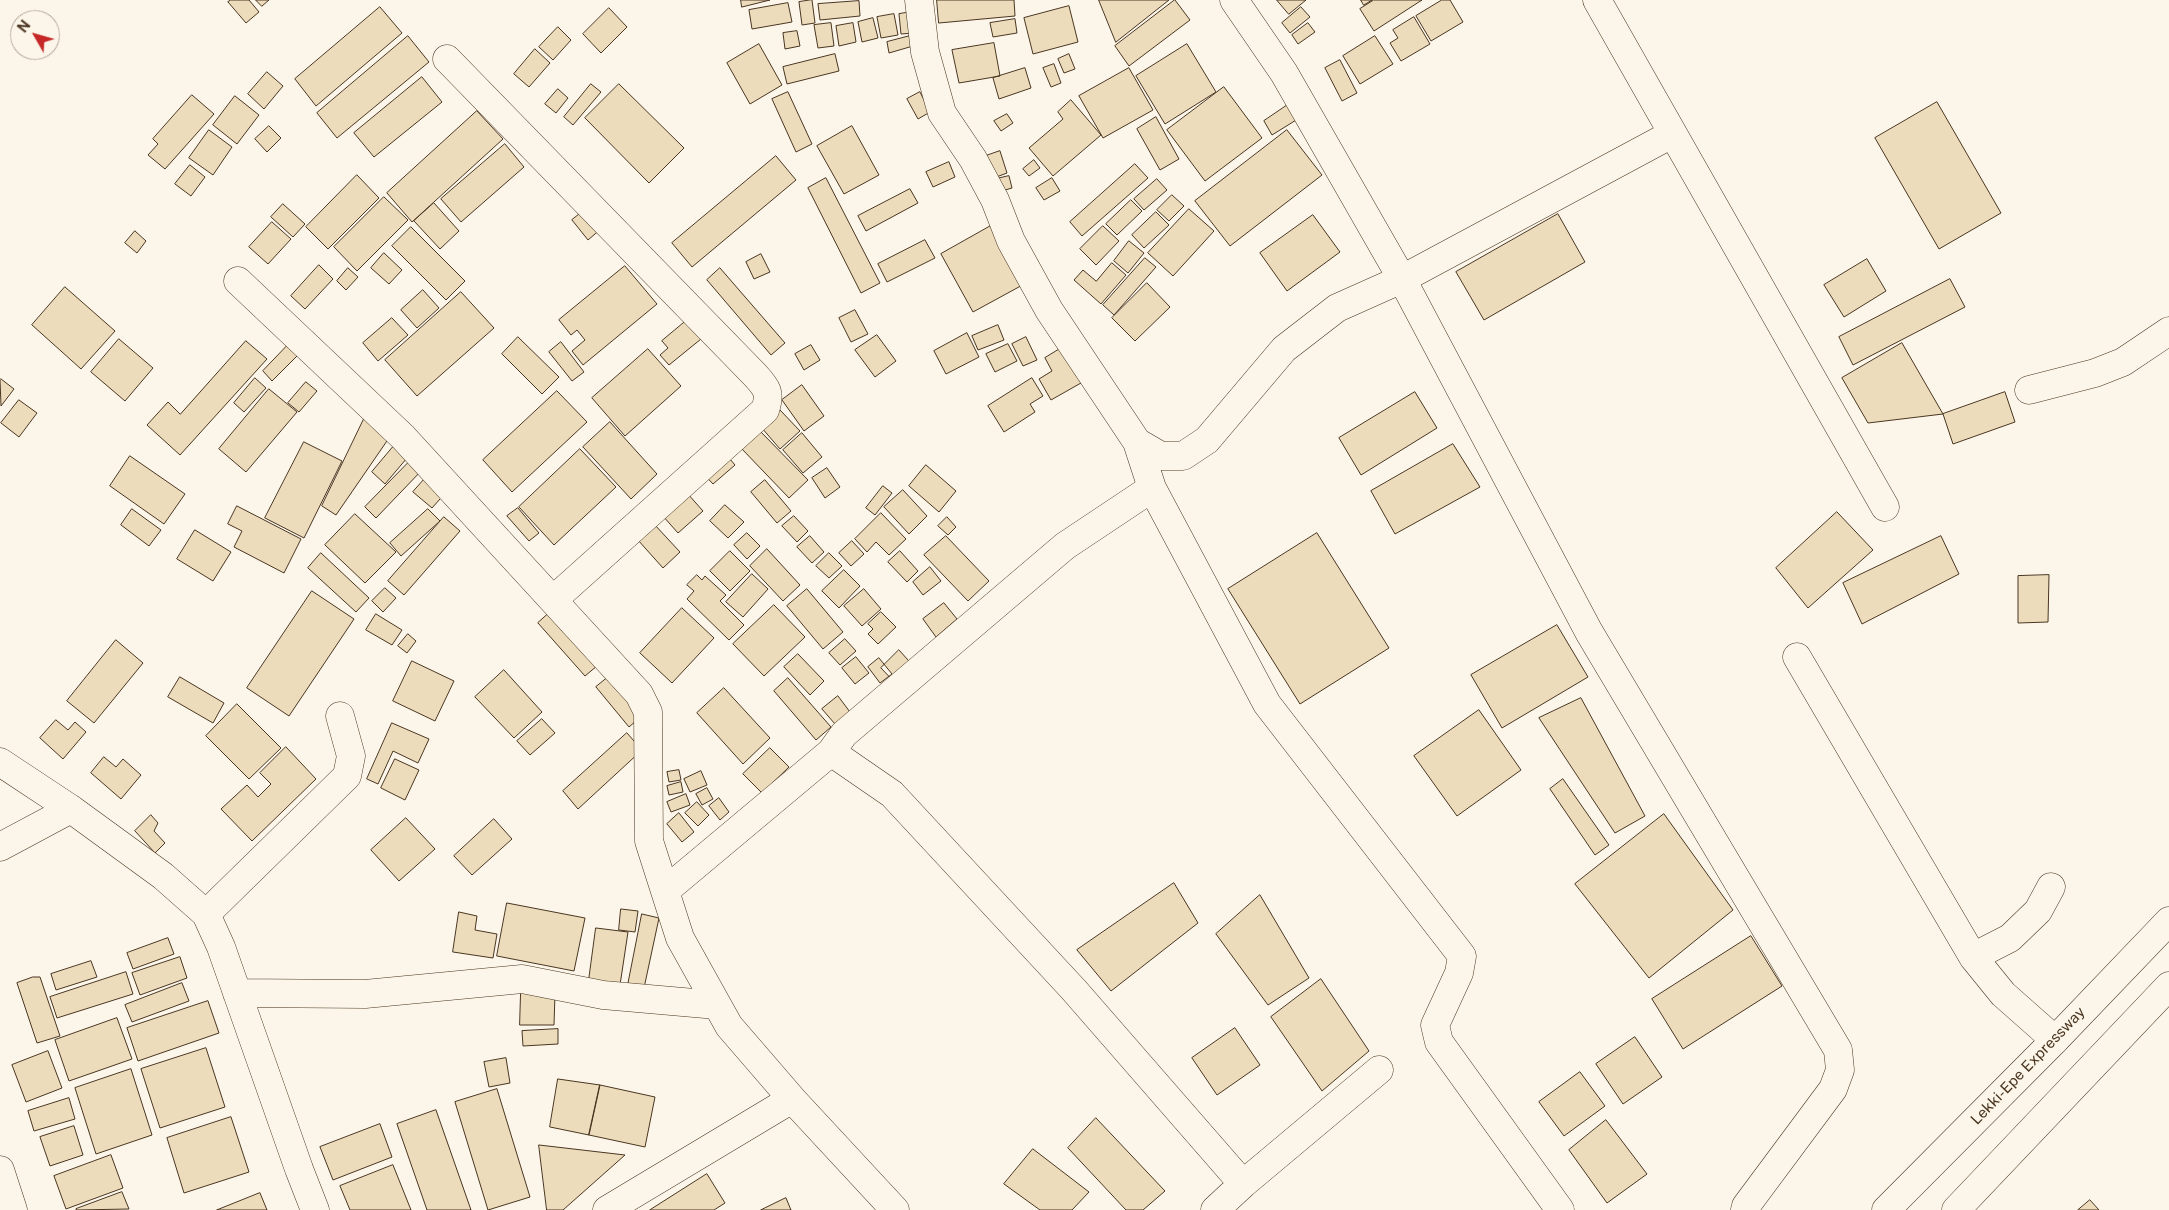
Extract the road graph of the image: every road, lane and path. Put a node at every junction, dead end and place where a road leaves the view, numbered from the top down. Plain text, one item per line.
1 (919, 0) edge
2 (1234, 0) edge
3 (1597, 0) edge
4 (448, 59) dead end
5 (1672, 134) junction
6 (1402, 279) junction
7 (238, 281) dead end
8 (2169, 331) edge
9 (2029, 390) dead end
10 (1137, 442) junction
11 (1152, 488) junction
12 (1885, 507) dead end
13 (553, 600) junction
14 (1797, 657) dead end
15 (340, 716) dead end
16 (831, 752) junction
17 (0, 762) edge
18 (71, 809) junction
19 (0, 847) edge
20 (2051, 887) dead end
21 (665, 891) junction
22 (206, 914) junction
23 (2169, 921) edge
24 (1973, 957) junction
25 (237, 993) junction
26 (2160, 995) edge
27 (717, 1004) junction
28 (2055, 1040) junction
29 (1379, 1070) dead end
30 (792, 1099) junction
31 (0, 1170) edge
32 (1243, 1184) junction
33 (1743, 1209) edge
34 (13, 1210) edge
35 (315, 1210) edge
36 (607, 1210) edge
37 (895, 1210) edge
38 (1214, 1210) edge
39 (1560, 1210) edge
40 (1886, 1210) edge
41 (1956, 1210) edge

1 - 10 main road
2 - 6 main road
3 - 5 main road
4 - 13 main road
5 - 6 main road
5 - 12 main road
6 - 10 main road
6 - 33 main road
7 - 13 main road
8 - 9 main road
10 - 11 main road
11 - 16 main road
11 - 39 main road
13 - 21 main road
14 - 24 main road
15 - 22 main road
16 - 21 main road
16 - 32 main road
17 - 18 main road
18 - 19 main road
18 - 22 main road
20 - 24 main road
21 - 27 main road
22 - 25 main road
23 - 28 main road, Lekki-Epe Expressway
24 - 28 main road
25 - 27 main road
25 - 35 main road
26 - 41 main road
27 - 30 main road
28 - 40 main road, Lekki-Epe Expressway
29 - 32 main road
30 - 36 main road
30 - 37 main road
31 - 34 main road
32 - 38 main road

